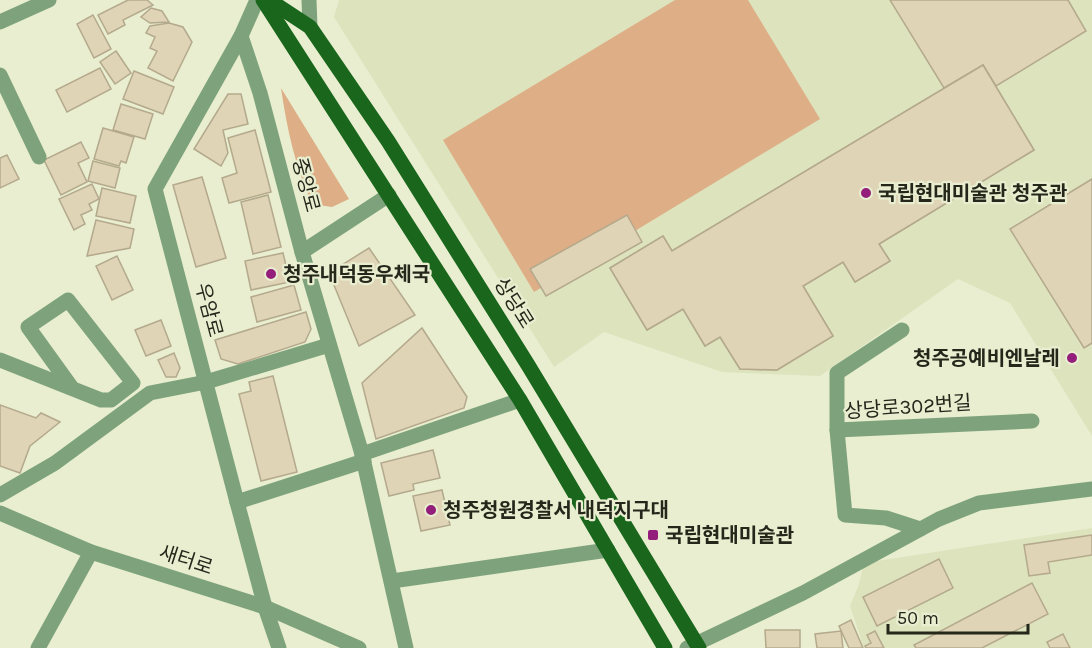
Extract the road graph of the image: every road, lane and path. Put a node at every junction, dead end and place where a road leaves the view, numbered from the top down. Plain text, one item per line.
1 (49, 0) edge
2 (257, 0) edge
3 (263, 0) edge
4 (269, 0) edge
5 (309, 0) edge
6 (0, 22) edge
7 (310, 27) junction
8 (240, 36) junction
9 (0, 75) edge
10 (39, 157) dead end
11 (389, 195) junction
12 (302, 252) junction
13 (902, 330) dead end
14 (329, 345) junction
15 (0, 360) edge
16 (206, 382) junction
17 (72, 388) junction
18 (520, 400) junction
19 (1032, 421) dead end
20 (837, 430) junction
21 (363, 457) junction
22 (1092, 489) edge
23 (0, 495) edge
24 (237, 502) junction
25 (0, 513) edge
26 (920, 529) junction
27 (608, 550) junction
28 (91, 552) junction
29 (392, 581) junction
30 (265, 606) junction
31 (694, 646) edge
32 (38, 648) edge
33 (279, 648) edge
34 (359, 648) edge
35 (406, 648) edge
36 (665, 648) edge

1 - 6 street
2 - 8 street, 우암로
3 - 11 main road
4 - 7 main road, 상당로
5 - 7 street
7 - 31 main road, 상당로
8 - 12 street, 중앙로
8 - 16 street, 우암로
9 - 10 street
11 - 12 street
11 - 18 main road
12 - 14 street, 중앙로
13 - 20 street
14 - 16 street
14 - 21 street, 중앙로
15 - 17 street
16 - 23 street
16 - 24 street, 우암로
17 - 17 street
18 - 21 street
18 - 27 main road
19 - 20 street, 상당로302번길
20 - 26 street, 상당로302번길
21 - 24 street
21 - 29 street, 중앙로
22 - 26 street
24 - 30 street, 우암로
25 - 28 street, 새터로
26 - 31 street
27 - 29 street
27 - 36 main road
28 - 30 street, 새터로
28 - 32 street
29 - 35 street, 중앙로
30 - 33 street, 우암로
30 - 34 street, 새터로

